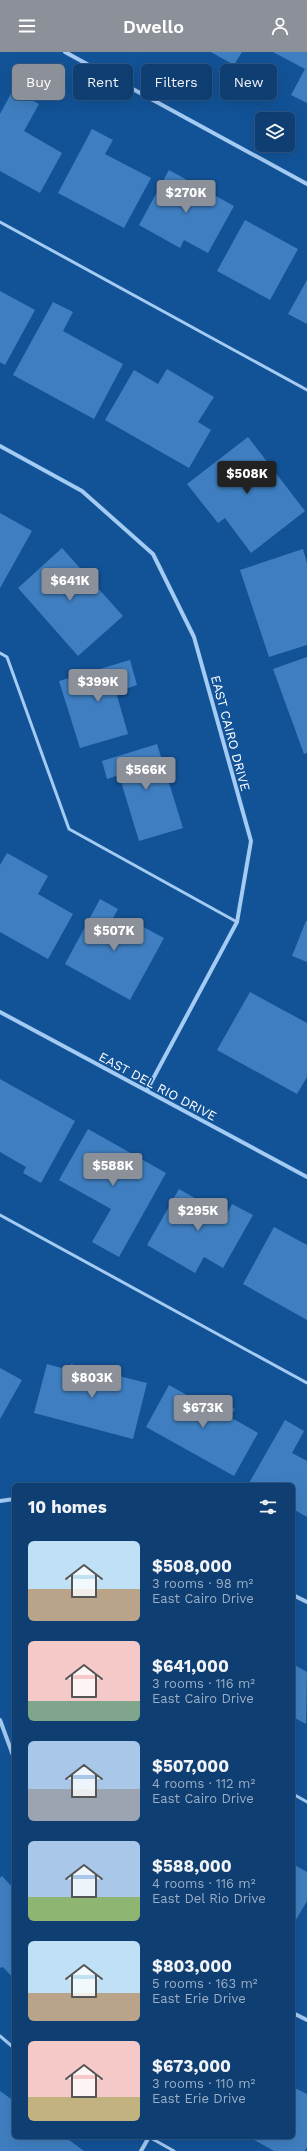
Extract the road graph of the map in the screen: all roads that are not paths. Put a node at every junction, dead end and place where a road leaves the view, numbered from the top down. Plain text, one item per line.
1 (65, 52) edge
2 (307, 184) edge
3 (0, 222) edge
4 (307, 390) edge
5 (0, 446) edge
6 (0, 653) edge
7 (237, 922) junction
8 (0, 1012) edge
9 (147, 1090) junction
10 (307, 1177) edge
11 (0, 1215) edge
12 (307, 1383) edge
13 (12, 1499) edge
14 (0, 1501) edge
15 (295, 1596) edge
16 (307, 1602) edge
17 (0, 1720) edge
18 (12, 1753) edge
19 (295, 1795) edge
20 (307, 1802) edge
21 (295, 2014) edge
22 (307, 2020) edge
23 (0, 2036) edge
24 (12, 2046) edge
25 (148, 2139) edge
26 (153, 2139) edge
27 (142, 2151) edge
28 (174, 2151) edge

1 - 2 street
3 - 4 lane
5 - 7 street, EAST CAIRO DRIVE
6 - 7 lane
7 - 9 street, EAST CAIRO DRIVE
8 - 9 street, EAST DEL RIO DRIVE
9 - 10 street, EAST DEL RIO DRIVE
11 - 12 lane
13 - 14 street
15 - 16 street
17 - 18 street
19 - 20 lane
21 - 22 street
23 - 24 lane
25 - 27 street
26 - 28 lane

